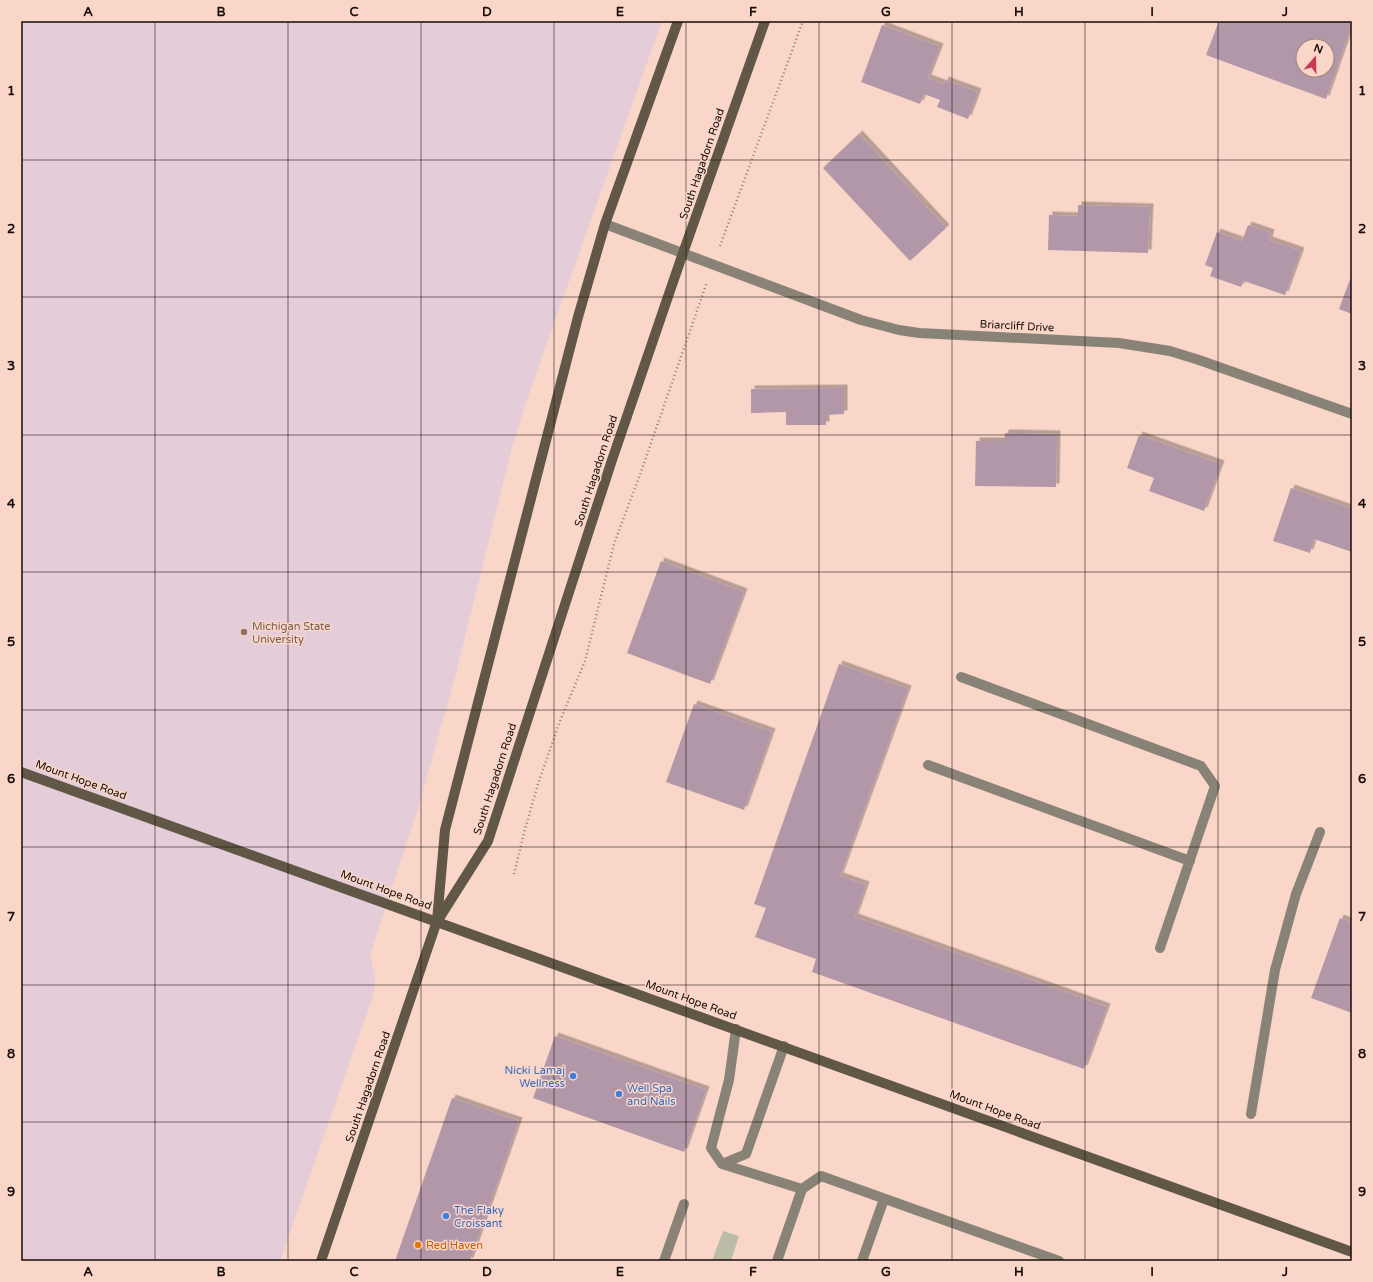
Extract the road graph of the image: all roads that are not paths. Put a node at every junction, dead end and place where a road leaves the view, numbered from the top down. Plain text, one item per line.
1 (678, 21) edge
2 (765, 21) edge
3 (605, 224) junction
4 (683, 253) junction
5 (1352, 414) edge
6 (961, 677) dead end
7 (928, 765) dead end
8 (21, 772) edge
9 (1320, 832) dead end
10 (1190, 861) junction
11 (437, 922) junction
12 (1160, 948) dead end
13 (736, 1029) junction
14 (784, 1046) junction
15 (1251, 1114) dead end
16 (722, 1164) junction
17 (802, 1189) junction
18 (884, 1199) junction
19 (684, 1204) dead end
20 (1352, 1252) edge
21 (321, 1261) edge
22 (664, 1261) edge
23 (777, 1261) edge
24 (862, 1261) edge
25 (1059, 1261) edge

1 - 3 street, South Hagadorn Road
2 - 4 street, South Hagadorn Road
3 - 4 street, Briarcliff Drive
3 - 11 street, South Hagadorn Road
4 - 5 street, Briarcliff Drive
4 - 11 street, South Hagadorn Road
6 - 10 street
7 - 10 street
8 - 11 street, Mount Hope Road
9 - 15 street
10 - 12 street
11 - 13 street, Mount Hope Road
11 - 21 street, South Hagadorn Road
13 - 14 street, Mount Hope Road
13 - 16 street
14 - 16 street
14 - 20 street, Mount Hope Road
16 - 17 street
17 - 18 street
17 - 23 street
18 - 24 street
18 - 25 street
19 - 22 street

